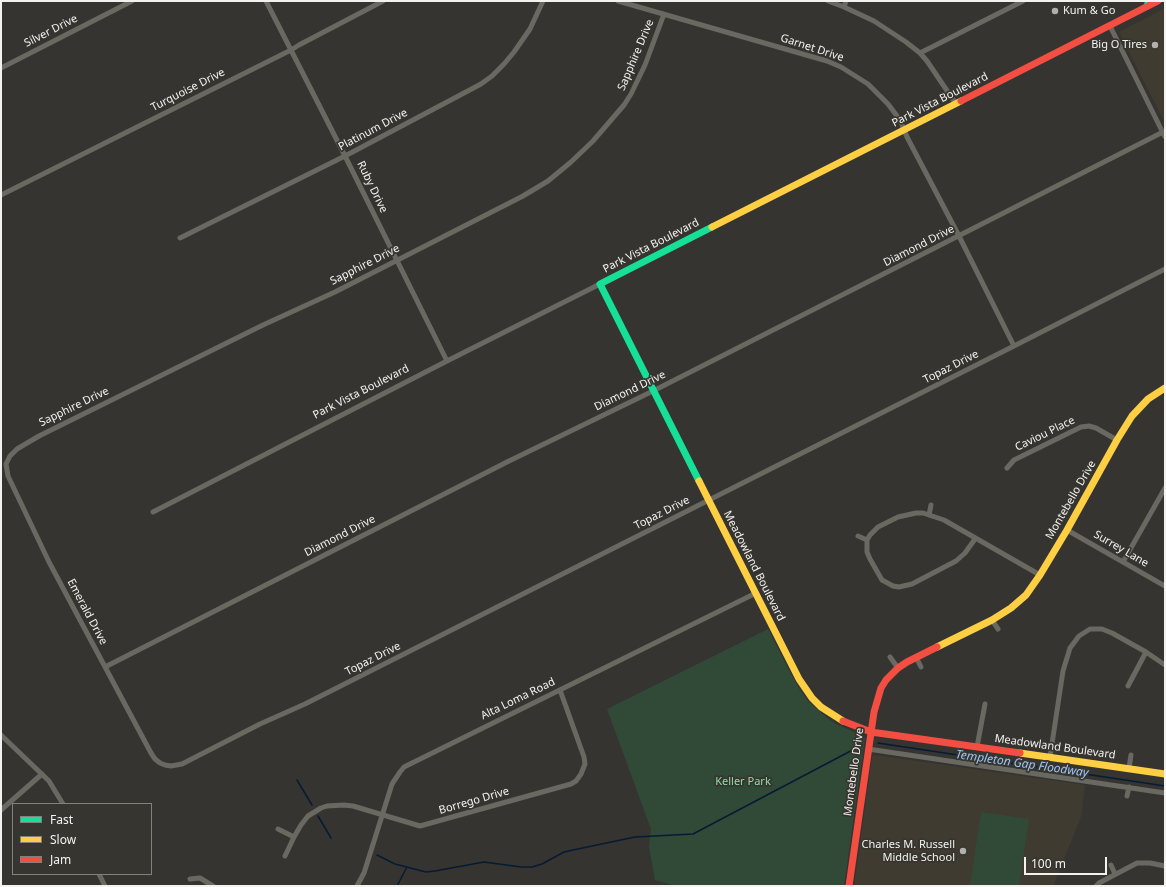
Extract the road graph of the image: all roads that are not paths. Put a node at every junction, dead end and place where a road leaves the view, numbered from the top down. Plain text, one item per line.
1 (132, 1) edge
2 (266, 1) edge
3 (383, 1) edge
4 (542, 1) edge
5 (618, 1) edge
6 (828, 1) edge
7 (846, 1) edge
8 (1023, 1) edge
9 (1158, 1) edge
10 (634, 3) edge
11 (1148, 4) edge
12 (844, 7) junction
13 (664, 14) junction
14 (1110, 26) junction
15 (291, 50) junction
16 (920, 53) junction
17 (1, 68) edge
18 (956, 104) junction
19 (905, 130) junction
20 (1164, 134) edge
21 (346, 156) junction
22 (1, 194) edge
23 (959, 236) junction
24 (180, 238) dead end
25 (397, 260) junction
26 (1165, 269) edge
27 (600, 284) junction
28 (1014, 346) junction
29 (447, 361) junction
30 (1165, 388) edge
31 (653, 391) junction
32 (1117, 440) junction
33 (7, 460) joint
34 (1007, 468) dead end
35 (1165, 488) edge
36 (709, 501) junction
37 (931, 506) dead end
38 (154, 512) dead end
39 (929, 515) junction
40 (1067, 530) junction
41 (858, 536) dead end
42 (975, 539) junction
43 (868, 540) junction
44 (1123, 562) junction
45 (1040, 575) junction
46 (1165, 586) edge
47 (756, 593) junction
48 (992, 620) junction
49 (998, 629) dead end
50 (1146, 652) junction
51 (890, 657) dead end
52 (916, 658) junction
53 (1165, 665) edge
54 (105, 667) junction
55 (921, 667) dead end
56 (898, 668) junction
57 (1128, 686) dead end
58 (560, 690) junction
59 (985, 704) dead end
60 (870, 732) junction
61 (1, 735) edge
62 (978, 747) junction
63 (868, 748) junction
64 (1131, 755) dead end
65 (1050, 757) junction
66 (165, 765) joint
67 (1128, 768) junction
68 (42, 774) junction
69 (1165, 774) edge
70 (1129, 787) junction
71 (1165, 793) edge
72 (1127, 796) dead end
73 (62, 803) edge
74 (1, 810) edge
75 (382, 814) junction
76 (278, 829) dead end
77 (294, 837) junction
78 (285, 856) dead end
79 (1111, 866) dead end
80 (1165, 866) edge
81 (1116, 874) junction
82 (100, 875) edge
83 (190, 879) dead end
84 (105, 886) edge
85 (213, 886) edge
86 (357, 886) edge
87 (849, 886) edge
88 (1096, 886) edge

1 - 17 street, Silver Drive
2 - 15 street, Ruby Drive
3 - 15 street, Turquoise Drive
4 - 21 street, Platinum Drive
5 - 10 street, Garnet Drive
6 - 12 street
7 - 12 street
8 - 16 street
9 - 11 street, Park Vista Boulevard
10 - 13 street, Garnet Drive
11 - 14 street, Park Vista Boulevard
12 - 16 street
13 - 19 street, Garnet Drive
13 - 25 street, Sapphire Drive
14 - 18 street, Park Vista Boulevard
14 - 20 street
15 - 21 street, Ruby Drive
15 - 22 street, Turquoise Drive
16 - 18 street
18 - 19 street, Park Vista Boulevard
19 - 23 street, Garnet Drive
19 - 27 street, Park Vista Boulevard
20 - 23 street, Diamond Drive
21 - 24 street, Platinum Drive
21 - 25 street, Ruby Drive
23 - 28 street, Garnet Drive
23 - 31 street, Diamond Drive
25 - 29 street, Ruby Drive
25 - 33 street, Sapphire Drive
26 - 28 street, Topaz Drive
27 - 29 street, Park Vista Boulevard
27 - 31 street, Meadowland Boulevard
28 - 36 street, Topaz Drive
29 - 38 street, Park Vista Boulevard
30 - 32 street, Montebello Drive
31 - 36 street, Meadowland Boulevard
31 - 54 street, Diamond Drive
32 - 34 street, Caviou Place
32 - 40 street, Montebello Drive
33 - 54 street, Emerald Drive
35 - 44 street
36 - 47 street, Meadowland Boulevard
36 - 66 street, Topaz Drive
37 - 39 street
39 - 42 street
39 - 43 street
40 - 44 street, Surrey Lane
40 - 45 street, Montebello Drive
41 - 43 street
42 - 43 street
42 - 45 street
44 - 46 street, Surrey Lane
45 - 48 street, Montebello Drive
47 - 58 street, Alta Loma Road
47 - 60 street, Meadowland Boulevard
48 - 49 street
48 - 52 street, Montebello Drive
50 - 53 street
50 - 57 street
50 - 65 street
51 - 56 street
52 - 55 street
52 - 56 street, Montebello Drive
54 - 66 street, Emerald Drive
56 - 60 street, Montebello Drive
58 - 75 street, Alta Loma Road
58 - 75 street, Borrego Drive
59 - 62 street, Meadowland Boulevard
60 - 62 street, Meadowland Boulevard
60 - 63 street, Montebello Drive
61 - 68 street
62 - 65 street, Meadowland Boulevard
63 - 70 street
63 - 87 street, Montebello Drive
64 - 67 street, Meadowland Boulevard
65 - 67 street, Meadowland Boulevard
67 - 69 street, Meadowland Boulevard
68 - 73 street
68 - 74 street
70 - 71 street
70 - 72 street
75 - 77 street, Borrego Drive
75 - 86 street, Alta Loma Road
76 - 77 street
77 - 78 street, Borrego Drive
79 - 81 street
80 - 81 street
81 - 88 street
82 - 84 street
83 - 85 street

